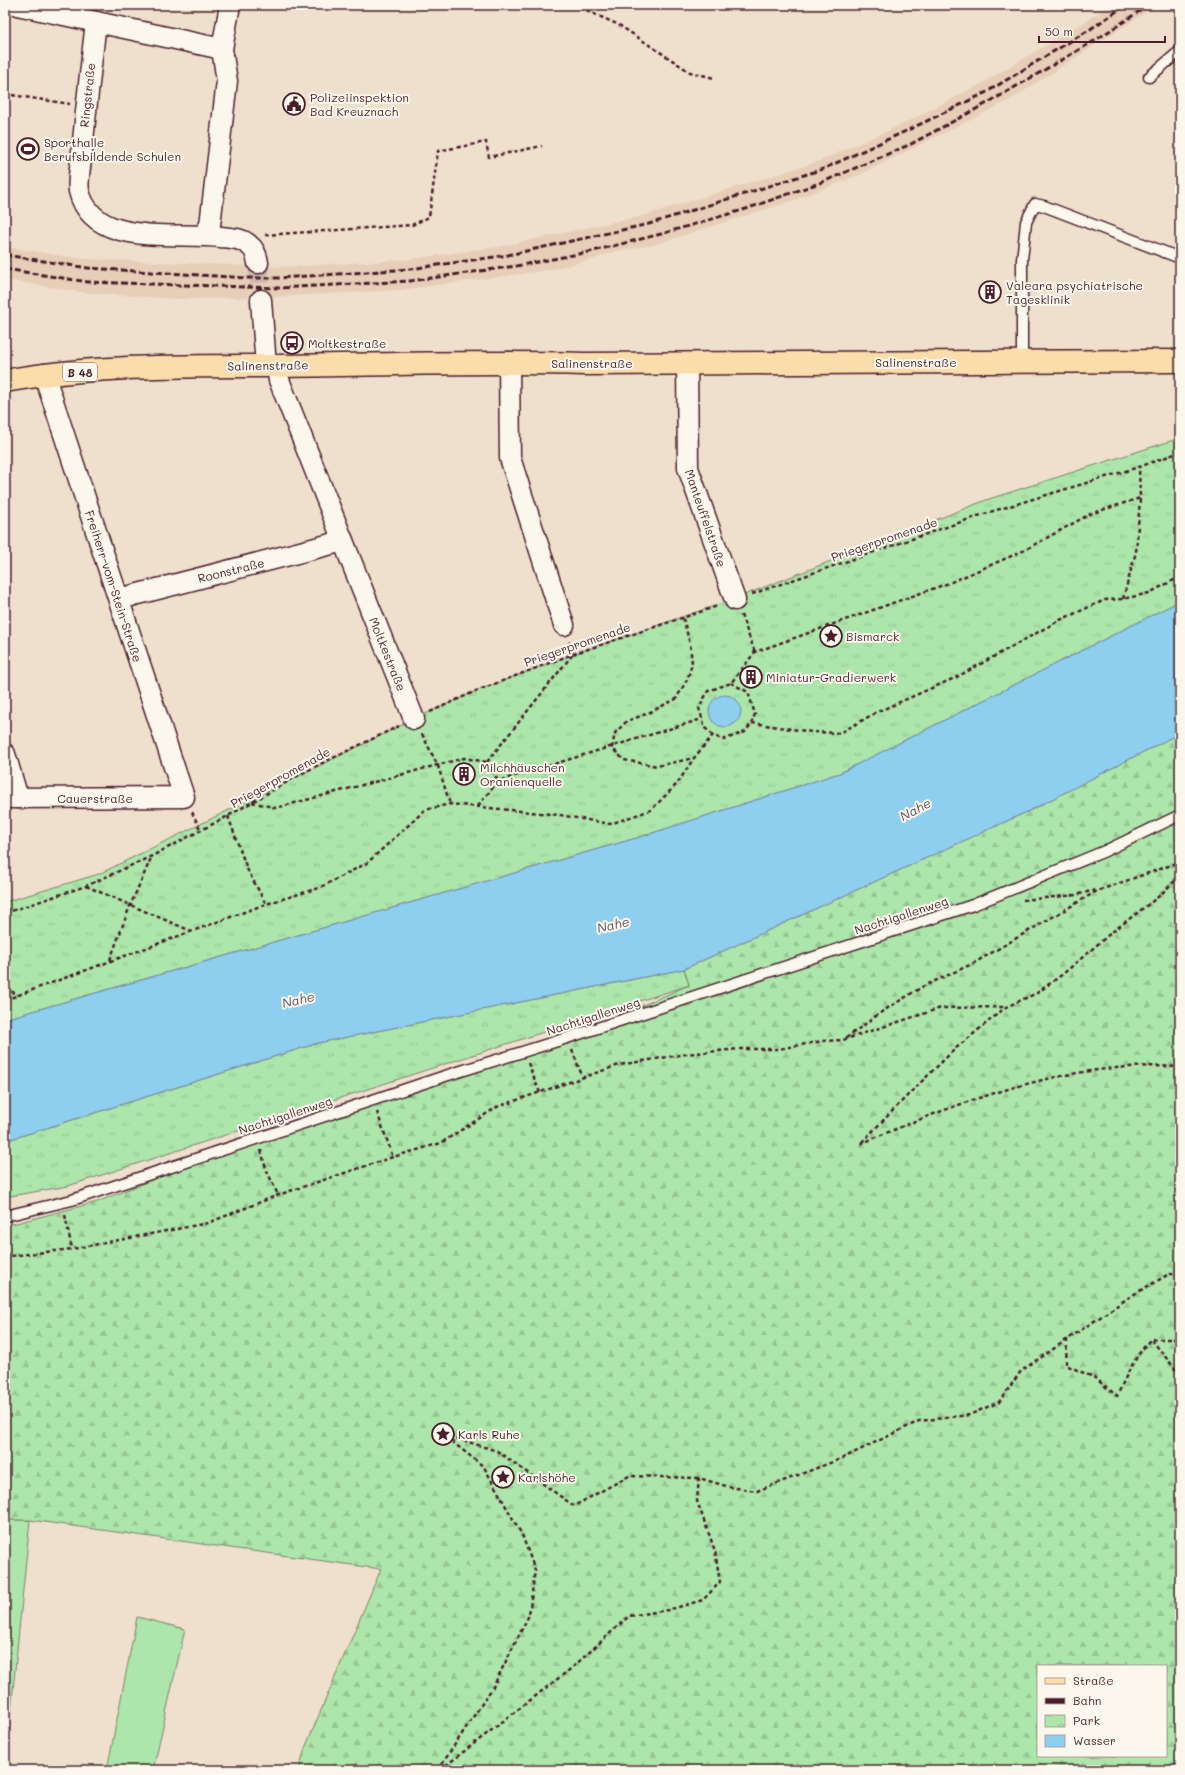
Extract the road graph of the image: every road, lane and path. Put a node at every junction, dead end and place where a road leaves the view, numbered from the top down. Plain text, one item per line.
1 (17, 5) edge
2 (230, 5) edge
3 (574, 5) edge
4 (96, 22) junction
5 (222, 49) junction
6 (1180, 51) edge
7 (1148, 77) dead end
8 (714, 78) dead end
9 (5, 94) edge
10 (86, 107) junction
11 (542, 146) dead end
12 (204, 235) junction
13 (249, 244) junction
14 (1180, 258) edge
15 (258, 263) tunnel mouth
16 (261, 300) tunnel mouth
17 (1180, 361) edge
18 (509, 362) junction
19 (1022, 362) junction
20 (687, 363) junction
21 (272, 366) junction
22 (44, 374) junction
23 (5, 381) edge
24 (1180, 452) edge
25 (1139, 467) junction
26 (1140, 498) junction
27 (344, 541) junction
28 (1180, 577) edge
29 (119, 599) junction
30 (1123, 599) junction
31 (735, 600) junction
32 (683, 618) junction
33 (564, 625) dead end
34 (755, 652) junction
35 (574, 654) junction
36 (731, 683) junction
37 (702, 718) junction
38 (414, 719) junction
39 (752, 724) junction
40 (713, 735) junction
41 (612, 748) junction
42 (5, 754) edge
43 (694, 758) junction
44 (487, 762) junction
45 (438, 766) junction
46 (498, 781) junction
47 (184, 797) joint
48 (11, 798) edge
49 (252, 802) junction
50 (450, 804) junction
51 (478, 807) junction
52 (1180, 815) edge
53 (228, 816) junction
54 (152, 856) junction
55 (1180, 862) edge
56 (1180, 876) edge
57 (86, 886) junction
58 (1101, 889) junction
59 (1020, 900) dead end
60 (266, 904) junction
61 (130, 906) junction
62 (5, 913) edge
63 (192, 931) junction
64 (110, 961) junction
65 (5, 988) edge
66 (19, 995) junction
67 (5, 1000) edge
68 (1006, 1007) junction
69 (843, 1040) junction
70 (572, 1051) dead end
71 (529, 1066) dead end
72 (1180, 1067) edge
73 (582, 1078) junction
74 (540, 1092) junction
75 (377, 1114) dead end
76 (263, 1157) dead end
77 (393, 1157) junction
78 (278, 1195) junction
79 (63, 1209) dead end
80 (5, 1216) edge
81 (72, 1249) junction
82 (5, 1252) edge
83 (10, 1256) junction
84 (5, 1259) edge
85 (1180, 1274) edge
86 (1067, 1339) junction
87 (1151, 1339) junction
88 (1180, 1339) edge
89 (1180, 1376) edge
90 (699, 1478) junction
91 (439, 1770) edge

1 - 4 street
2 - 5 street
3 - 8 path
4 - 5 street
4 - 10 street, Ringstraße
5 - 12 street
6 - 7 lane
9 - 10 path
10 - 12 street, Ringstraße
11 - 13 path
12 - 13 street, Ringstraße
13 - 15 street
14 - 19 lane
16 - 21 street
17 - 19 main road, Salinenstraße
18 - 20 main road, Salinenstraße
18 - 21 main road, Salinenstraße
18 - 33 street
19 - 20 main road, Salinenstraße
20 - 31 street, Manteuffelstraße
21 - 22 main road, Salinenstraße / B 48
21 - 27 street, Moltkestraße
22 - 23 main road, Salinenstraße / B 48
22 - 29 street, Freiherr-vom-Stein-Straße
24 - 25 path, Priegerpromenade
25 - 26 path
25 - 31 path, Priegerpromenade
26 - 30 path
26 - 34 path
27 - 29 street, Roonstraße
27 - 38 street, Moltkestraße
28 - 30 path
29 - 47 street, Freiherr-vom-Stein-Straße
30 - 39 path
31 - 32 path, Priegerpromenade
31 - 34 path
32 - 35 path, Priegerpromenade
32 - 41 path
34 - 36 path
35 - 38 path, Priegerpromenade
35 - 44 path
36 - 37 path
36 - 39 path
37 - 40 path
37 - 41 path
38 - 45 path
38 - 49 path, Priegerpromenade
39 - 40 path
40 - 43 path
41 - 43 path
41 - 46 path
42 - 48 street
43 - 51 path
44 - 45 path
44 - 46 path
45 - 49 path
45 - 50 path
46 - 51 path
47 - 48 street, Cauerstraße
49 - 53 path, Priegerpromenade
50 - 51 path
50 - 60 path
52 - 80 lane, Nachtigallenweg
53 - 54 path, Priegerpromenade
53 - 60 path
54 - 57 path, Priegerpromenade
54 - 61 path
55 - 58 path
56 - 68 path
57 - 61 path
57 - 62 path, Priegerpromenade
58 - 59 path
58 - 69 path
60 - 63 path
61 - 63 path
61 - 64 path
63 - 64 path
64 - 66 path
65 - 66 path
66 - 67 path
68 - 69 path
68 - 72 path
69 - 73 path
70 - 73 path
71 - 74 path
73 - 74 path
74 - 77 path
75 - 77 path
76 - 78 path
77 - 78 path
78 - 81 path
79 - 81 path
81 - 83 path
82 - 83 path
83 - 84 path
85 - 86 path
86 - 87 path
86 - 90 path
87 - 88 path
87 - 89 path
90 - 91 path
90 - 91 path

